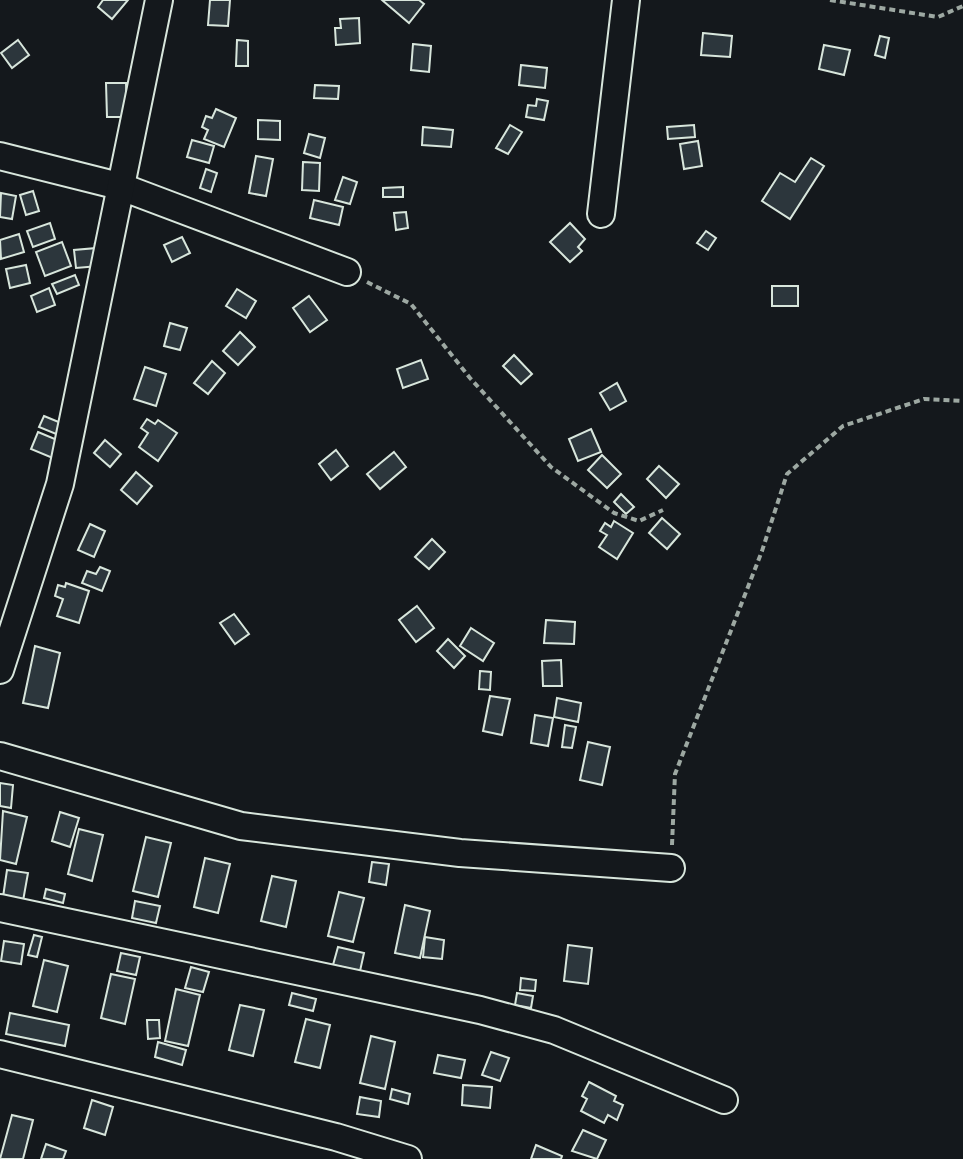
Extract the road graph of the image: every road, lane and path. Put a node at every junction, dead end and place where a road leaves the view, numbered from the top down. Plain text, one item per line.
1 (159, 0) edge
2 (626, 0) edge
3 (830, 0) edge
4 (963, 6) edge
5 (0, 156) edge
6 (119, 186) junction
7 (601, 214) dead end
8 (347, 272) joint
9 (963, 401) edge
10 (663, 510) dead end
11 (0, 670) edge
12 (0, 756) edge
13 (671, 868) joint
14 (0, 908) edge
15 (0, 1054) edge
16 (724, 1100) dead end
17 (408, 1159) edge

1 - 6 street
2 - 7 street
3 - 4 path
5 - 6 street
6 - 8 street
6 - 11 street
8 - 10 path
9 - 13 path
12 - 13 street
14 - 16 street
15 - 17 street

